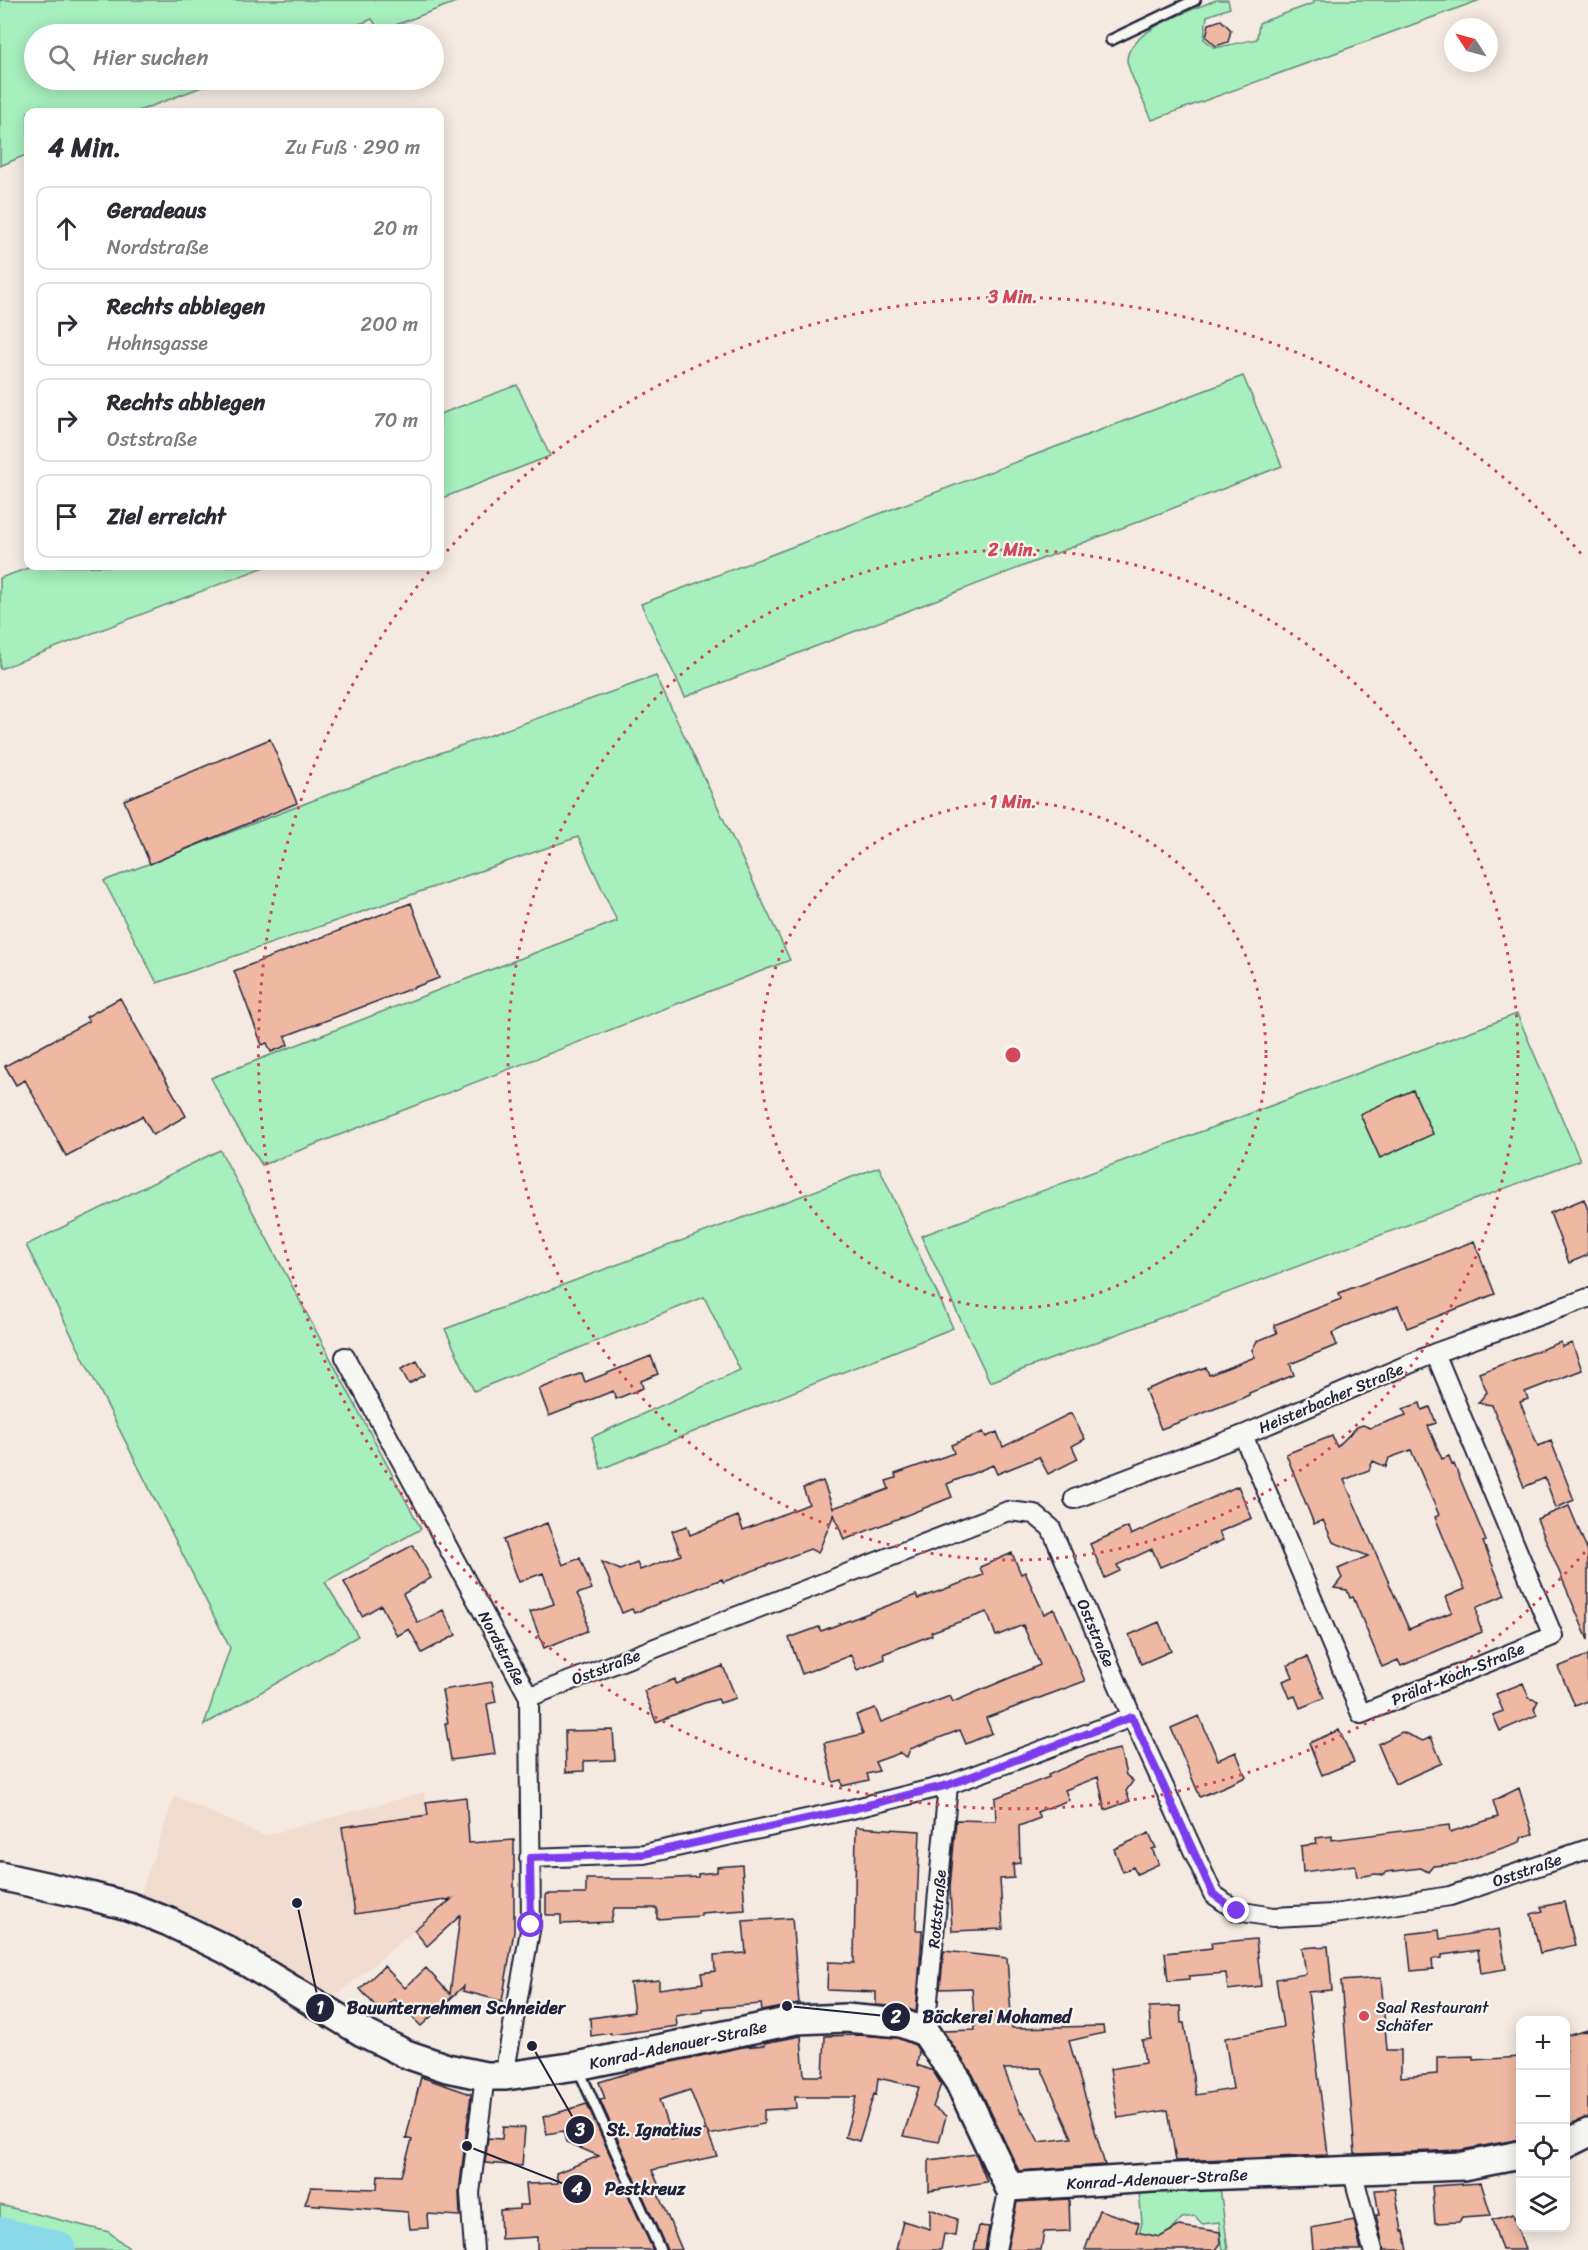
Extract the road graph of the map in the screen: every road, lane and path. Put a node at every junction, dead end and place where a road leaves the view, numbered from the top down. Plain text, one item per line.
1 (1195, 0) edge
2 (1111, 40) dead end
3 (1588, 1298) edge
4 (1435, 1353) junction
5 (345, 1357) dead end
6 (1243, 1435) junction
7 (1074, 1499) dead end
8 (529, 1697) junction
9 (1132, 1717) junction
10 (948, 1785) junction
11 (1588, 1849) edge
12 (530, 1858) junction
13 (0, 1876) edge
14 (925, 2032) junction
15 (577, 2066) junction
16 (495, 2076) junction
17 (1588, 2133) edge
18 (1570, 2142) edge
19 (1516, 2156) edge
20 (1352, 2170) junction
21 (1009, 2187) junction
22 (474, 2250) edge
23 (660, 2250) edge
24 (996, 2250) edge
25 (1373, 2250) edge

1 - 2 lane
3 - 4 street, Heisterbacher Straße
4 - 6 street, Heisterbacher Straße
4 - 6 street, Prälat-Koch-Straße
5 - 8 street, Nordstraße
6 - 7 street, Heisterbacher Straße
8 - 9 street, Oststraße
8 - 12 street, Nordstraße
9 - 10 street
9 - 11 street, Oststraße
10 - 12 street
10 - 14 street, Rottstraße
12 - 16 street, Nordstraße
13 - 16 main road, Konrad-Adenauer-Straße
14 - 15 main road, Konrad-Adenauer-Straße
14 - 21 main road
15 - 16 main road, Konrad-Adenauer-Straße
15 - 23 lane
16 - 22 street, Nordstraße
17 - 18 main road
19 - 20 main road, Konrad-Adenauer-Straße
20 - 21 main road, Konrad-Adenauer-Straße
20 - 25 street
21 - 24 street

